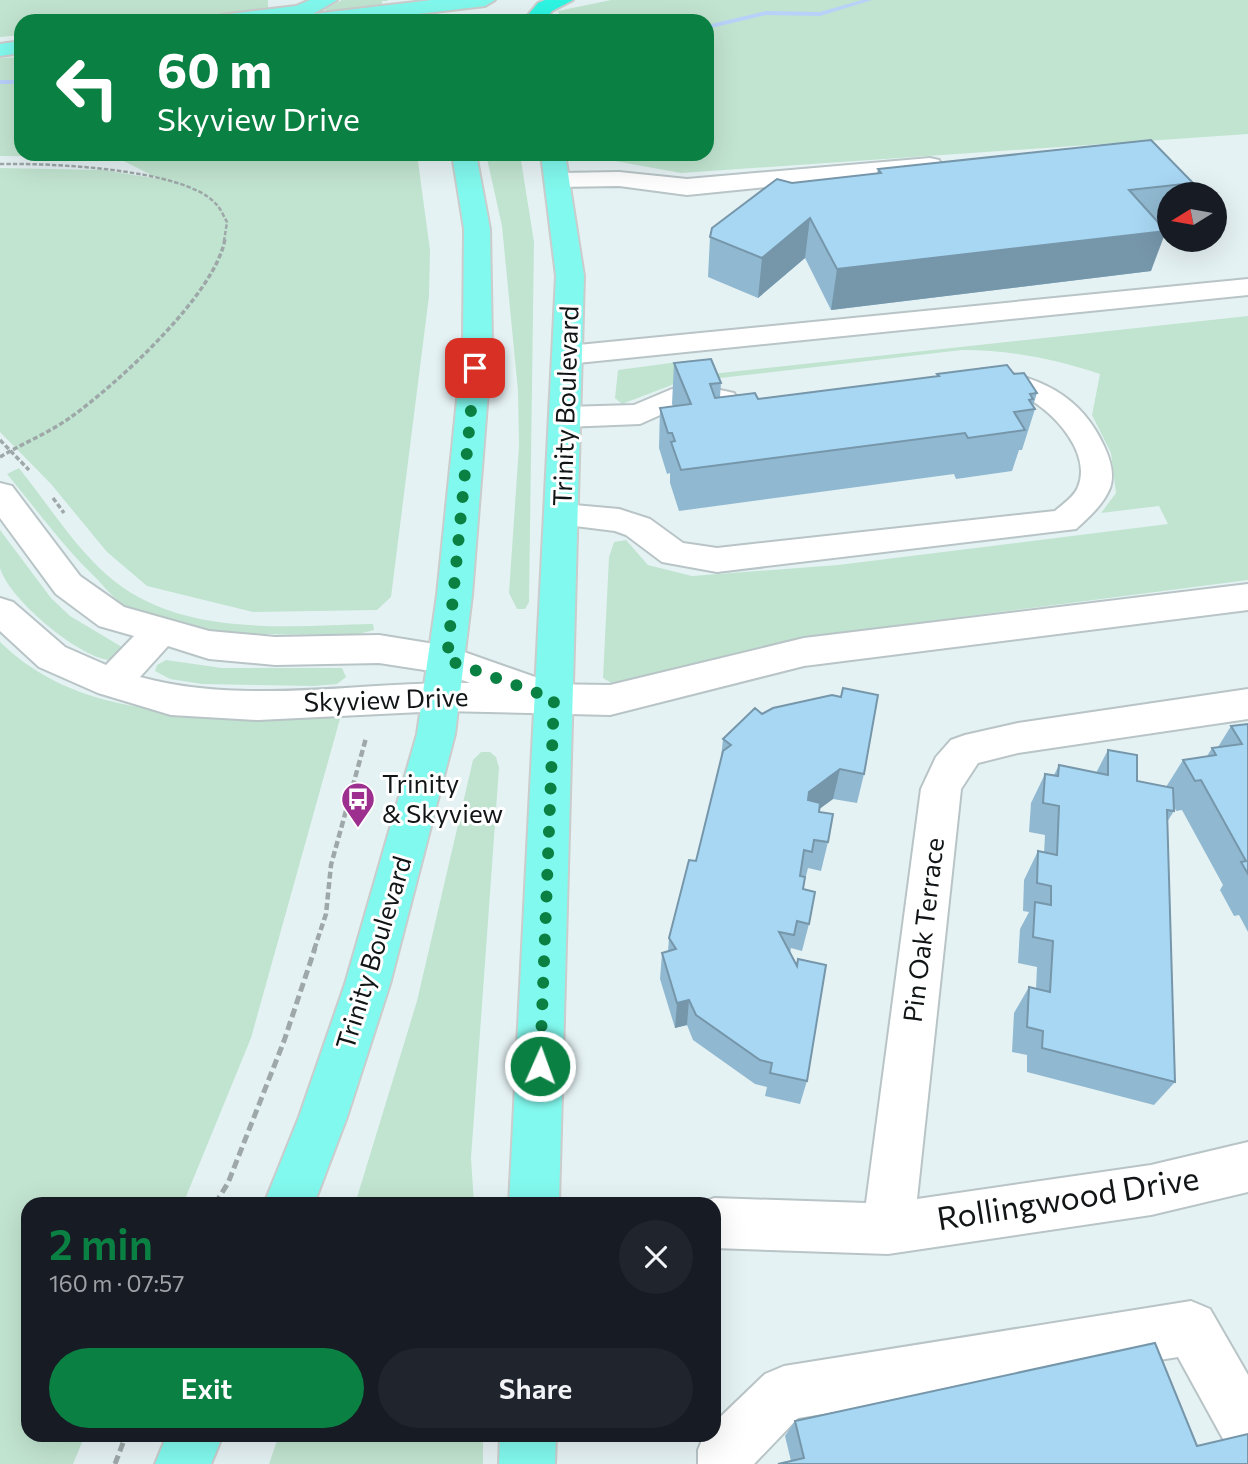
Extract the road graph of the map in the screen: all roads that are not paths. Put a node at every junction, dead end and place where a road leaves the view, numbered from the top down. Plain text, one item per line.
1 (327, 0) edge
2 (486, 0) edge
3 (563, 0) edge
4 (416, 10) edge
5 (283, 14) edge
6 (376, 14) edge
7 (539, 14) edge
8 (466, 161) edge
9 (948, 164) edge
10 (556, 167) edge
11 (1248, 287) edge
12 (568, 355) junction
13 (949, 380) edge
14 (749, 404) edge
15 (565, 417) junction
16 (0, 494) edge
17 (563, 515) junction
18 (1248, 597) edge
19 (0, 611) edge
20 (160, 632) junction
21 (447, 660) junction
22 (111, 683) junction
23 (442, 697) junction
24 (554, 699) junction
25 (1248, 704) edge
26 (1248, 1167) edge
27 (292, 1197) edge
28 (534, 1197) edge
29 (721, 1223) edge
30 (888, 1229) junction
31 (1248, 1428) edge
32 (192, 1442) edge
33 (528, 1442) edge
34 (183, 1464) edge
35 (527, 1464) edge
36 (726, 1464) edge

1 - 5 main road
2 - 4 main road
3 - 7 highway
4 - 6 main road
8 - 21 main road, Trinity Boulevard
9 - 10 street
10 - 12 main road, Trinity Boulevard
11 - 12 street
12 - 15 main road, Trinity Boulevard
13 - 17 street
14 - 15 street
15 - 17 main road, Trinity Boulevard
16 - 20 street, Skyview Drive
17 - 24 main road, Trinity Boulevard
18 - 24 street
19 - 22 street, Skyview Drive
20 - 21 street, Skyview Drive
20 - 22 street
21 - 23 main road, Trinity Boulevard
21 - 24 street, Skyview Drive
22 - 23 street, Skyview Drive
23 - 24 street, Skyview Drive
23 - 27 main road, Trinity Boulevard
24 - 28 main road, Trinity Boulevard
25 - 30 street, Pin Oak Terrace
26 - 30 street, Rollingwood Drive
29 - 30 street
31 - 36 street
32 - 34 main road
33 - 35 main road

